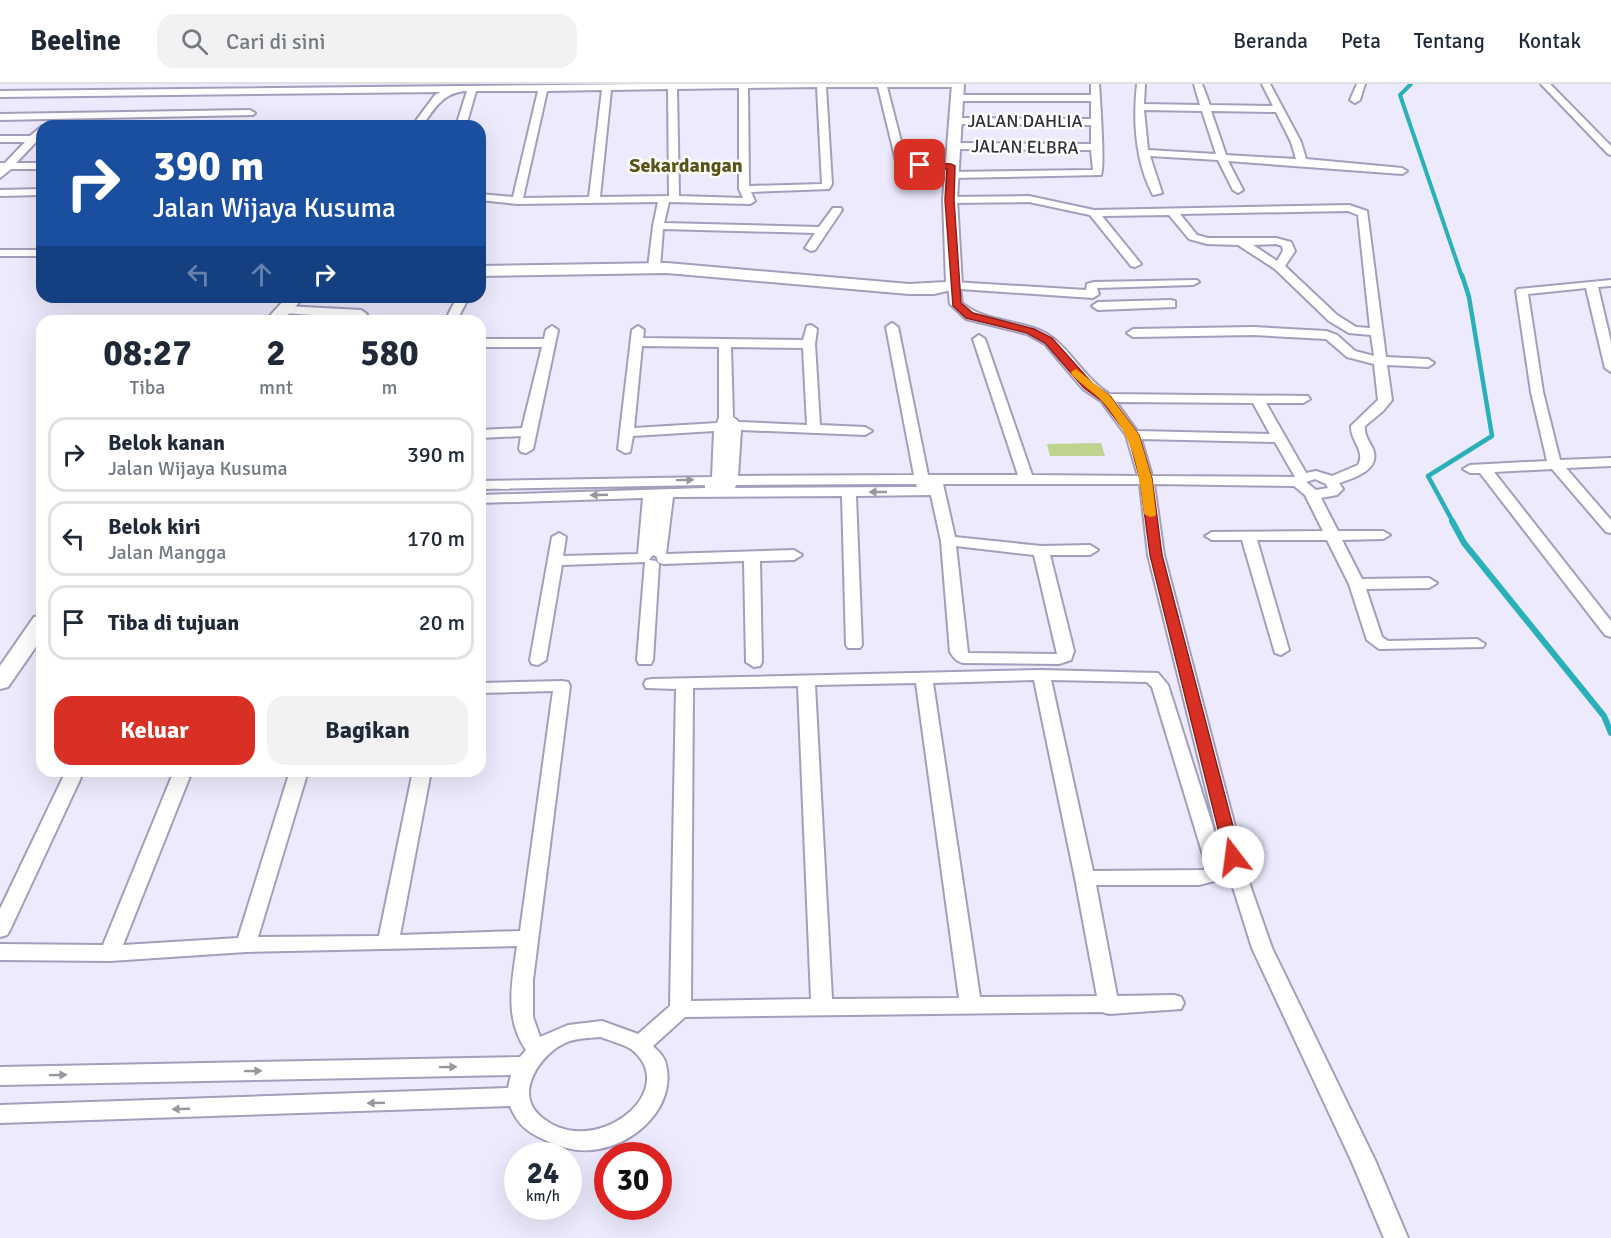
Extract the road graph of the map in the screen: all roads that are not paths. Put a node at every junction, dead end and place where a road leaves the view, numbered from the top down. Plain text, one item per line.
1 (376, 84) edge
2 (882, 84) edge
3 (1095, 84) edge
4 (1141, 84) edge
5 (1198, 84) edge
6 (1266, 84) edge
7 (1361, 84) edge
8 (1545, 84) edge
9 (727, 85) edge
10 (821, 85) edge
11 (455, 86) edge
12 (563, 86) edge
13 (743, 86) junction
14 (607, 87) junction
15 (672, 87) junction
16 (0, 88) edge
17 (80, 88) edge
18 (473, 88) junction
19 (543, 88) junction
20 (957, 89) edge
21 (0, 94) edge
22 (261, 96) edge
23 (1095, 98) junction
24 (67, 100) dead end
25 (1355, 100) dead end
26 (1139, 107) junction
27 (60, 108) dead end
28 (1206, 109) junction
29 (1280, 109) junction
30 (53, 116) junction
31 (0, 117) edge
32 (49, 120) edge
33 (246, 120) edge
34 (421, 120) edge
35 (463, 120) edge
36 (954, 121) junction
37 (1096, 122) junction
38 (0, 139) edge
39 (36, 139) edge
40 (36, 141) edge
41 (954, 146) junction
42 (1096, 147) junction
43 (1611, 152) edge
44 (1143, 153) junction
45 (1222, 158) junction
46 (1302, 162) junction
47 (4, 166) edge
48 (36, 166) edge
49 (951, 171) junction
50 (1402, 171) dead end
51 (0, 175) edge
52 (744, 189) junction
53 (1238, 190) dead end
54 (36, 192) edge
55 (0, 193) edge
56 (1157, 193) dead end
57 (486, 198) edge
58 (669, 199) junction
59 (594, 200) junction
60 (517, 201) junction
61 (950, 202) junction
62 (837, 210) dead end
63 (1172, 211) junction
64 (1094, 213) junction
65 (658, 226) junction
66 (822, 230) junction
67 (1241, 242) junction
68 (811, 248) dead end
69 (0, 253) edge
70 (36, 253) edge
71 (1135, 264) dead end
72 (1279, 267) junction
73 (654, 268) junction
74 (486, 271) edge
75 (1193, 282) dead end
76 (1611, 283) edge
77 (1591, 284) junction
78 (954, 285) junction
79 (291, 303) edge
80 (460, 303) edge
81 (1171, 304) dead end
82 (1098, 305) junction
83 (361, 314) dead end
84 (280, 315) edge
85 (320, 315) edge
86 (454, 315) dead end
87 (892, 327) dead end
88 (1376, 328) junction
89 (811, 329) dead end
90 (1133, 333) dead end
91 (979, 339) dead end
92 (486, 342) edge
93 (725, 342) junction
94 (809, 344) junction
95 (1381, 360) junction
96 (1428, 363) dead end
97 (1611, 368) edge
98 (1106, 398) junction
99 (1303, 399) dead end
100 (1258, 400) junction
101 (728, 424) junction
102 (814, 430) junction
103 (865, 431) dead end
104 (528, 432) junction
105 (627, 432) junction
106 (486, 434) edge
107 (1133, 435) junction
108 (1279, 438) junction
109 (526, 448) dead end
110 (625, 449) dead end
111 (1611, 462) edge
112 (1554, 463) junction
113 (1026, 479) junction
114 (1146, 483) junction
115 (726, 484) junction
116 (486, 485) edge
117 (929, 486) junction
118 (1304, 486) junction
119 (849, 492) junction
120 (658, 493) junction
121 (486, 500) edge
122 (1611, 529) edge
123 (1383, 534) dead end
124 (1248, 535) junction
125 (1212, 536) dead end
126 (1332, 536) junction
127 (559, 537) dead end
128 (948, 541) junction
129 (1090, 550) dead end
130 (1041, 551) junction
131 (794, 555) dead end
132 (752, 557) junction
133 (652, 558) junction
134 (556, 561) junction
135 (1429, 583) dead end
136 (1357, 584) junction
137 (36, 631) edge
138 (1611, 632) edge
139 (1477, 644) dead end
140 (854, 645) dead end
141 (1281, 650) dead end
142 (538, 660) dead end
143 (645, 660) dead end
144 (754, 662) dead end
145 (1041, 675) junction
146 (924, 677) junction
147 (806, 680) junction
148 (0, 682) edge
149 (685, 683) junction
150 (652, 684) dead end
151 (486, 688) edge
152 (72, 777) edge
153 (181, 777) edge
154 (297, 777) edge
155 (421, 777) edge
156 (1085, 878) junction
157 (0, 930) edge
158 (527, 938) junction
159 (388, 943) junction
160 (246, 945) junction
161 (0, 952) edge
162 (110, 953) junction
163 (1174, 1003) dead end
164 (971, 1005) junction
165 (1109, 1006) junction
166 (822, 1007) junction
167 (680, 1010) junction
168 (641, 1044) junction
169 (532, 1058) junction
170 (0, 1076) edge
171 (518, 1097) junction
172 (0, 1114) edge
173 (1396, 1238) edge

1 - 22 street
2 - 10 street
2 - 20 street
2 - 49 street
3 - 23 street
4 - 26 street
5 - 28 street
6 - 29 street
7 - 25 street
8 - 43 street
9 - 13 street
9 - 15 street
10 - 13 street
10 - 52 street
11 - 18 street
11 - 22 street
11 - 34 street
12 - 14 street
12 - 19 street
13 - 52 street
14 - 15 street
14 - 59 street
15 - 58 street
16 - 17 street
17 - 21 street
17 - 22 street
17 - 24 street
18 - 19 street
18 - 35 street
19 - 60 street
20 - 23 street
20 - 36 street
22 - 30 street
22 - 33 street
23 - 37 street
26 - 28 street
26 - 44 street
27 - 30 street
28 - 29 street
28 - 45 street
29 - 46 street
30 - 31 street
30 - 32 street
36 - 37 street, JALAN DAHLIA
36 - 41 street
37 - 42 street
38 - 39 street
40 - 47 street
41 - 42 street, JALAN ELBRA
41 - 49 street
42 - 49 street
44 - 45 street
44 - 56 street
45 - 46 street
45 - 53 street
46 - 50 street
47 - 48 street
47 - 51 street
49 - 61 street
52 - 58 street
54 - 55 street
57 - 60 street
58 - 59 street
58 - 65 street
59 - 60 street
61 - 64 street
61 - 78 street
62 - 66 street
63 - 64 street
63 - 67 street
63 - 88 street
64 - 71 street
65 - 66 street
65 - 73 street
66 - 68 street
67 - 72 street
67 - 72 street
69 - 70 street
72 - 88 street
73 - 74 street
73 - 78 street
75 - 82 street
76 - 77 street
77 - 97 street
77 - 112 street
78 - 82 street
78 - 98 street
79 - 84 street
80 - 86 street
81 - 82 street
83 - 85 street
87 - 117 street
88 - 95 street
89 - 94 street
90 - 95 street
91 - 113 street
92 - 104 street
93 - 94 street
93 - 101 street
93 - 105 street
94 - 102 street
95 - 96 street
95 - 118 street
98 - 100 street
98 - 107 street
99 - 100 street
100 - 108 street
101 - 102 street
101 - 105 street
101 - 115 street
102 - 103 street
104 - 106 street
104 - 109 street
105 - 110 street
107 - 108 street
107 - 114 street
108 - 118 street
111 - 112 street
112 - 122 street
112 - 138 street
113 - 114 street
113 - 117 street
114 - 117 street
114 - 118 street
114 - 173 street
116 -> 115 street
115 - 117 street
115 - 119 street
115 - 120 street
117 -> 119 street
117 - 128 street
118 - 126 street
119 - 140 street
120 -> 121 street
120 - 133 street
123 - 126 street
124 - 125 street
124 - 126 street
124 - 141 street
126 - 136 street
127 - 134 street
128 - 130 street
128 - 130 street
129 - 130 street
131 - 132 street
132 - 133 street
132 - 144 street
133 - 134 street
133 - 143 street
134 - 142 street
135 - 136 street
136 - 139 street
137 - 148 street
145 - 146 street
145 - 156 street
145 - 156 street
146 - 147 street
146 - 164 street
147 - 149 street
147 - 166 street
149 - 150 street
149 - 167 street
151 - 158 street
152 - 157 street
153 - 162 street
154 - 160 street
155 - 159 street
156 - 165 street
158 - 159 street
158 - 169 street
159 - 160 street
160 - 162 street
161 - 162 street
163 - 165 street
164 - 165 street
164 - 166 street
166 - 167 street
167 - 168 street
168 - 169 street
168 - 171 street
170 -> 169 street
169 - 171 street
171 -> 172 street

